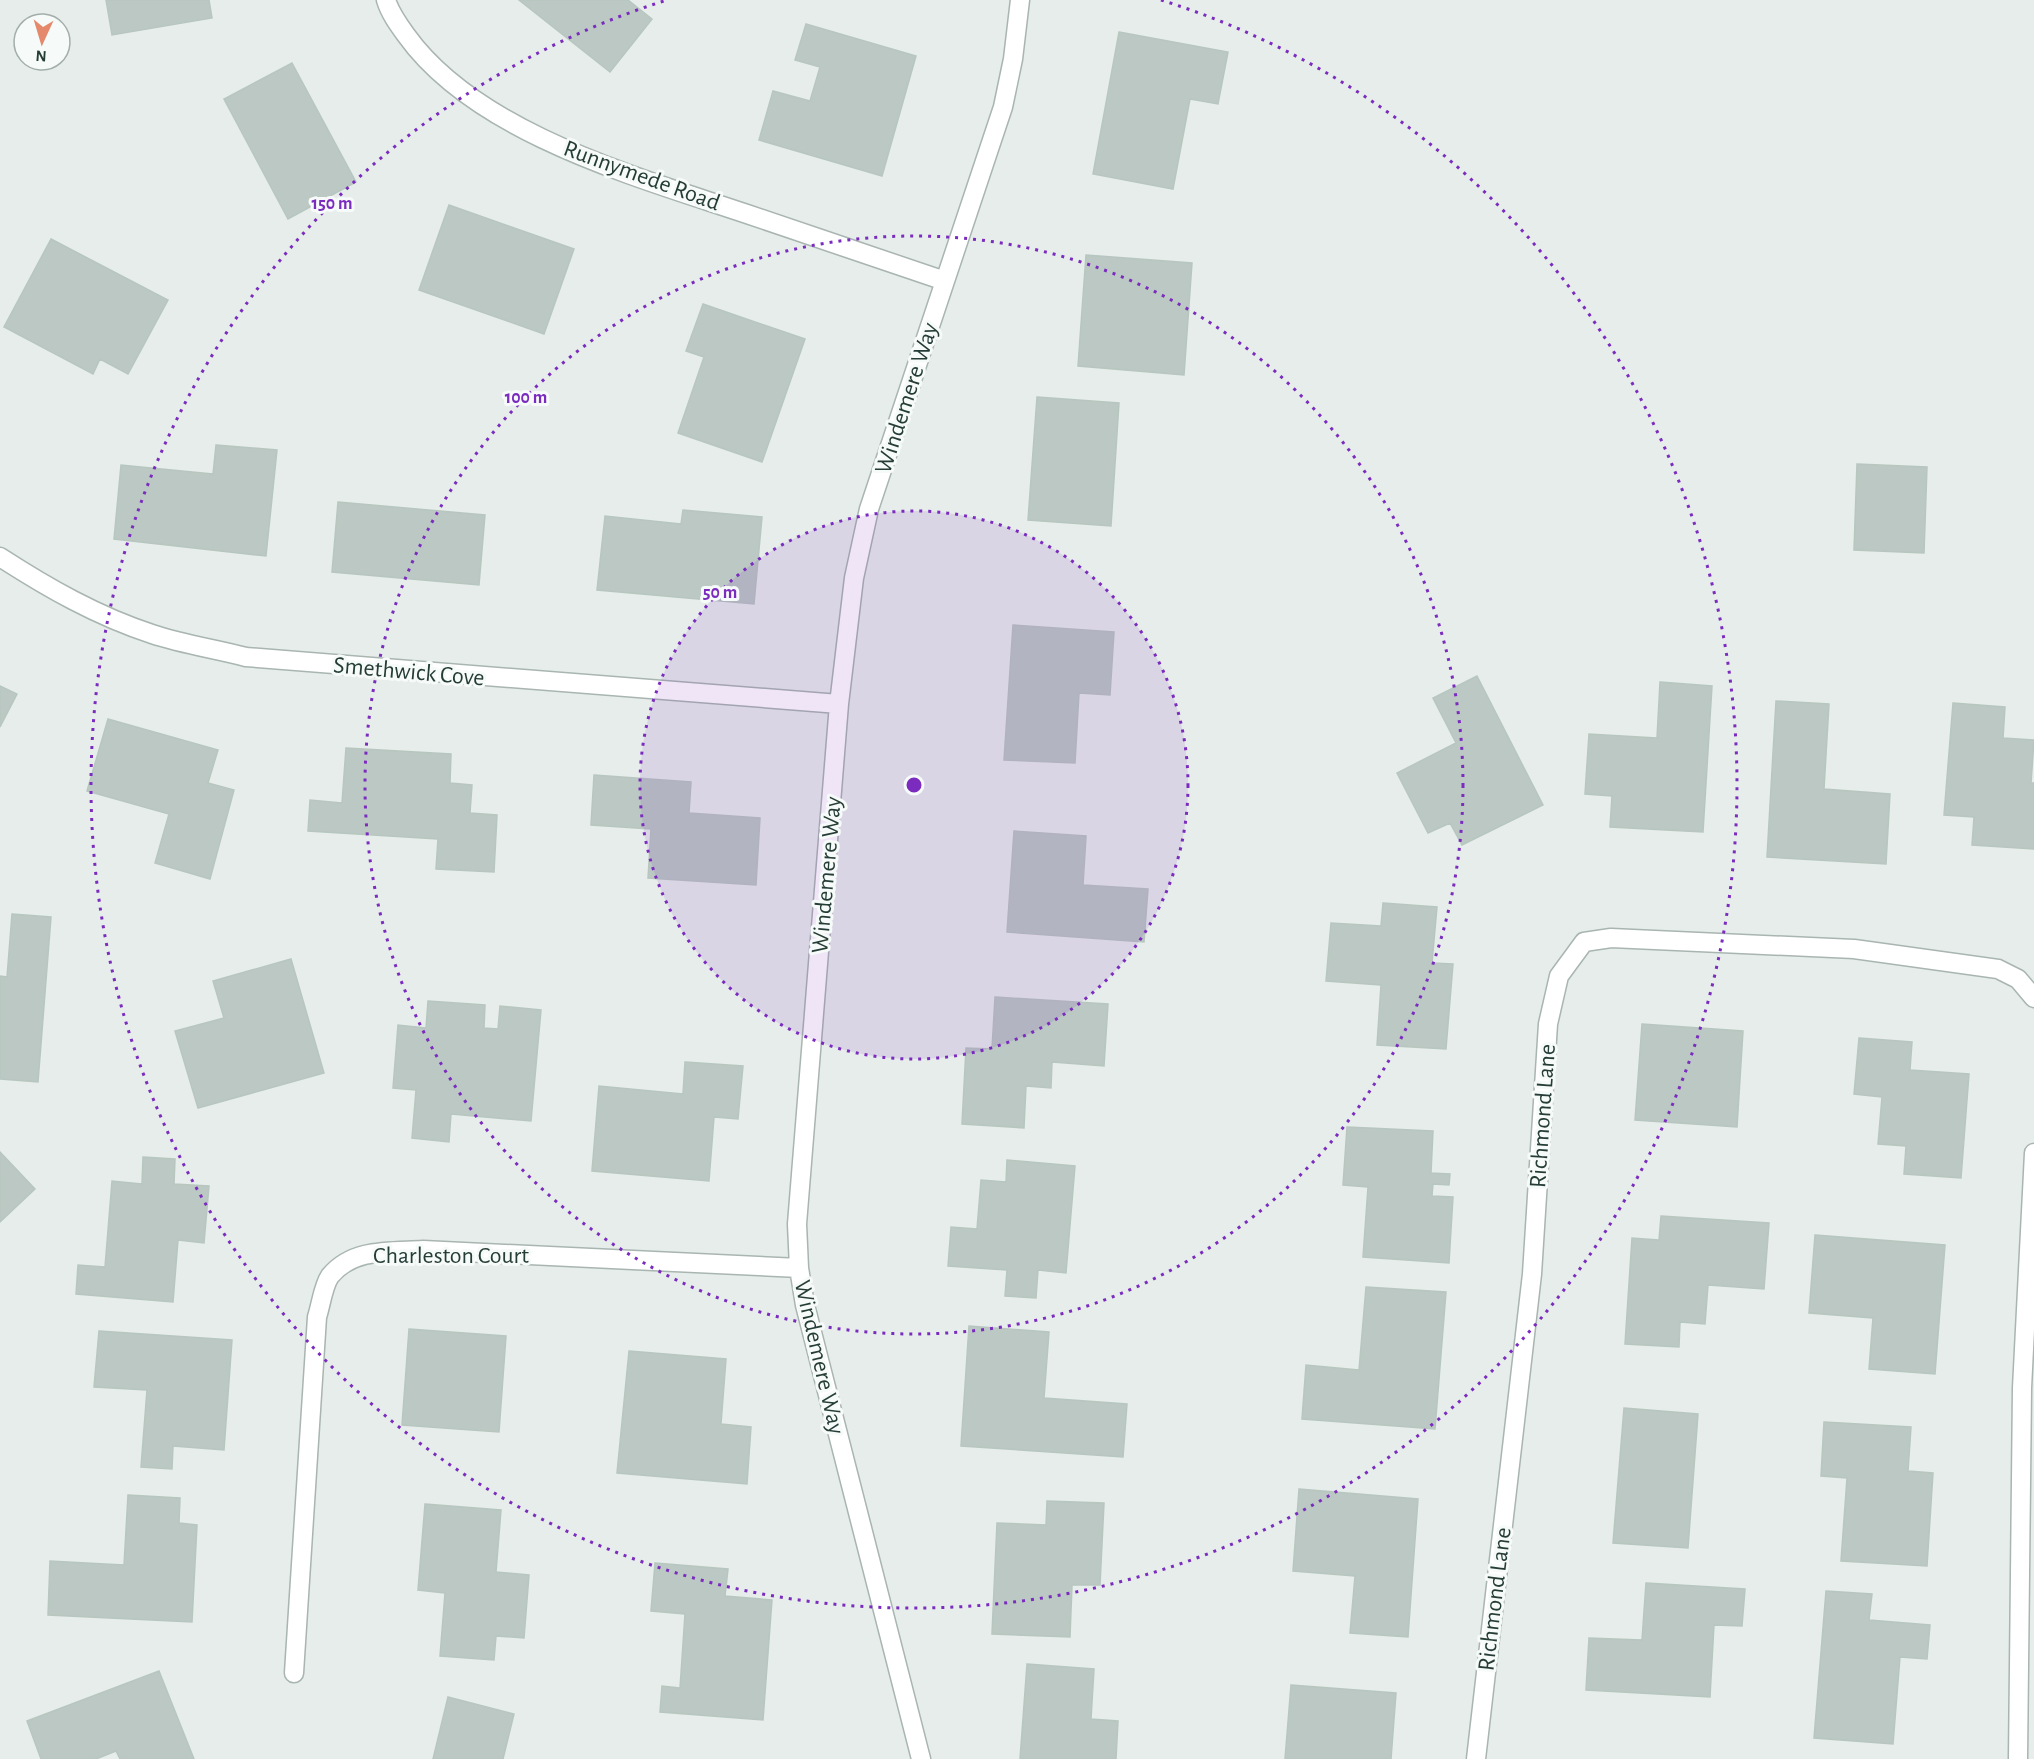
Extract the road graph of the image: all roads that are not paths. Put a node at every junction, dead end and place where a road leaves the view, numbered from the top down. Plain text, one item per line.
1 (386, 0) edge
2 (1020, 0) edge
3 (945, 281) junction
4 (0, 557) edge
5 (839, 704) junction
6 (2034, 998) edge
7 (2034, 1153) edge
8 (799, 1268) junction
9 (294, 1673) dead end
10 (921, 1759) edge
11 (1476, 1759) edge
12 (2018, 1759) edge

1 - 3 street, Runnymede Road
2 - 3 street, Windemere Way
3 - 5 street, Windemere Way
4 - 5 street, Smethwick Cove
5 - 8 street, Windemere Way
6 - 11 street, Richmond Lane
7 - 12 street
8 - 9 street, Charleston Court
8 - 10 street, Windemere Way

